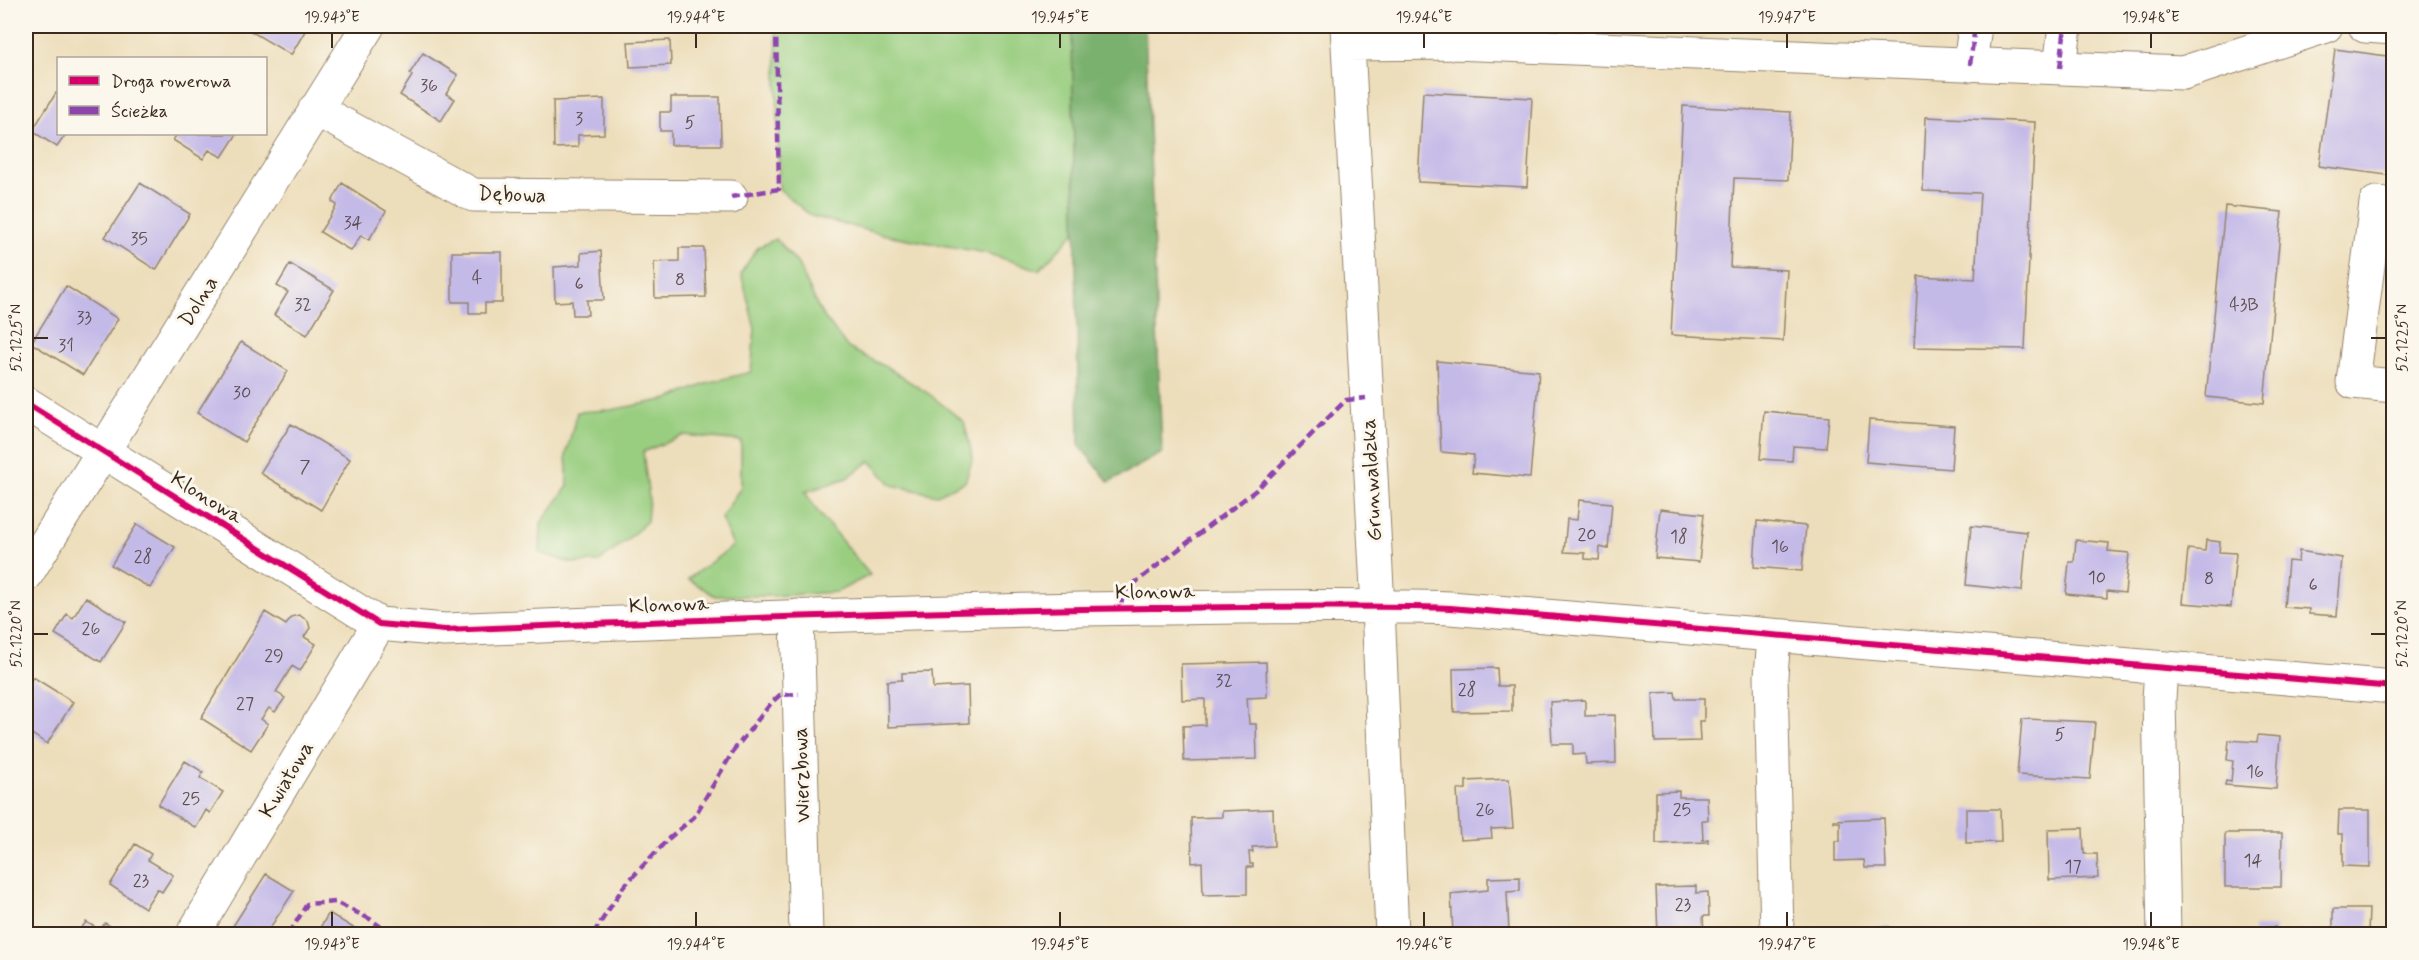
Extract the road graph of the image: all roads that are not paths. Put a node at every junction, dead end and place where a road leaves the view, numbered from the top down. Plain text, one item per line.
1 (368, 26) edge
2 (1974, 26) edge
3 (2065, 26) edge
4 (2326, 26) edge
5 (2365, 26) edge
6 (2394, 28) edge
7 (1452, 34) edge
8 (1347, 35) edge
9 (1970, 65) junction
10 (2060, 68) junction
11 (315, 109) junction
12 (730, 197) dead end
13 (2394, 205) edge
14 (2394, 386) edge
15 (26, 403) edge
16 (103, 452) junction
17 (26, 575) edge
18 (1378, 607) junction
19 (797, 616) junction
20 (379, 624) junction
21 (1774, 637) junction
22 (2161, 669) junction
23 (2394, 687) edge
24 (193, 934) edge
25 (806, 934) edge
26 (1392, 934) edge
27 (1777, 934) edge
28 (2164, 934) edge

1 - 11 street, Dolna
2 - 9 street
3 - 10 street
4 - 10 street
5 - 6 street
7 - 8 street
7 - 9 street
8 - 18 street, Grunwaldzka
9 - 10 street
11 - 12 street, Dębowa
11 - 16 street, Dolna
13 - 14 street
15 - 16 street, Klonowa
16 - 17 street, Dolna
16 - 20 street, Klonowa
18 - 19 street, Klonowa
18 - 21 street, Klonowa
18 - 26 street, Grunwaldzka
19 - 20 street, Klonowa
19 - 25 street, Wierzbowa
20 - 24 street, Kwiatowa
21 - 22 street, Klonowa
21 - 27 street
22 - 23 street, Klonowa
22 - 28 street

